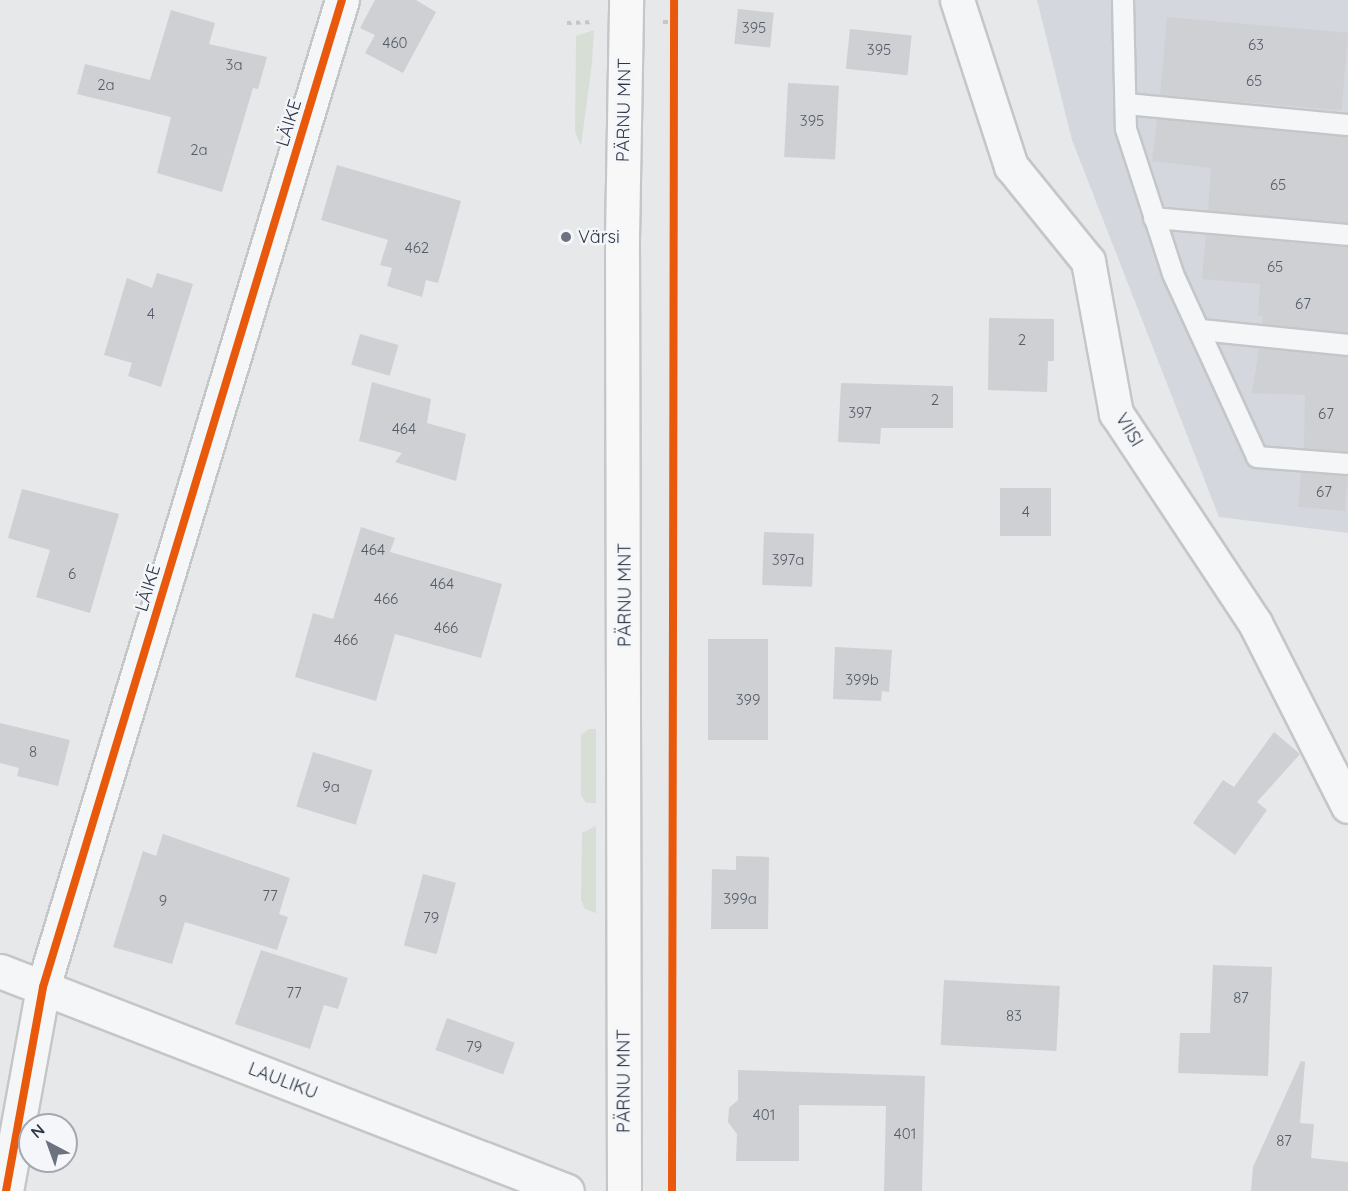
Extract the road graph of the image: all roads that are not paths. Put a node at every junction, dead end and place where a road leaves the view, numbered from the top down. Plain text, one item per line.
1 (342, 0) edge
2 (626, 0) edge
3 (957, 0) edge
4 (1123, 0) edge
5 (1126, 104) junction
6 (1348, 125) edge
7 (1154, 218) junction
8 (1348, 235) edge
9 (1201, 330) junction
10 (1348, 345) edge
11 (1348, 464) edge
12 (1348, 806) edge
13 (0, 971) edge
14 (43, 987) junction
15 (6, 1191) edge
16 (567, 1191) edge
17 (624, 1191) edge

1 - 14 street, LÄIKE
2 - 17 main road, PÄRNU MNT
3 - 12 street, VIISI
4 - 5 lane
5 - 6 lane
5 - 7 lane
7 - 8 lane
7 - 9 lane
9 - 10 lane
9 - 11 lane
13 - 14 street, LAULIKU
14 - 15 street, LÄIKE
14 - 16 street, LAULIKU

